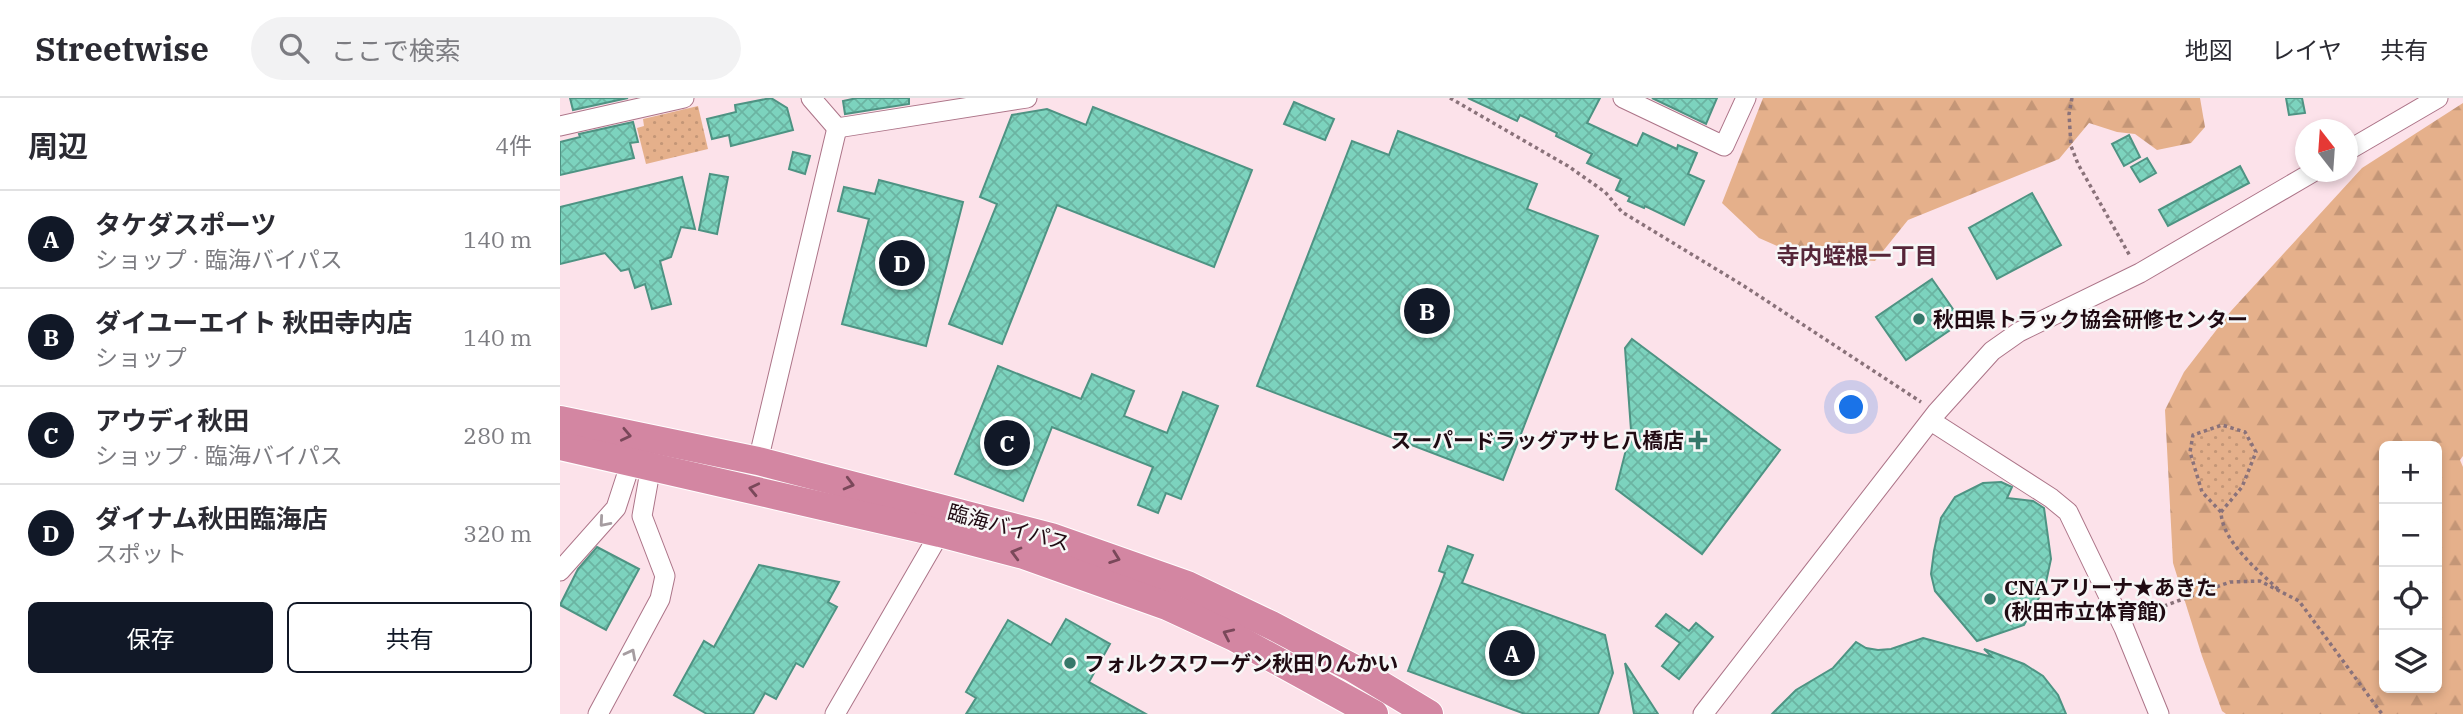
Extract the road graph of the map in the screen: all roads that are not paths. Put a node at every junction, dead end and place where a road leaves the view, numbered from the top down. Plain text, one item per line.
1 (684, 98) edge
2 (811, 98) edge
3 (1027, 98) edge
4 (1623, 98) edge
5 (1746, 98) edge
6 (2438, 98) edge
7 (560, 126) edge
8 (837, 128) junction
9 (2358, 145) edge
10 (2296, 182) edge
11 (1934, 417) junction
12 (560, 420) edge
13 (560, 446) edge
14 (758, 461) junction
15 (641, 464) junction
16 (946, 522) junction
17 (560, 571) edge
18 (598, 714) edge
19 (835, 714) edge
20 (1374, 714) edge
21 (1429, 714) edge
22 (1703, 714) edge
23 (2159, 714) edge

1 - 7 street
2 - 8 street
3 - 8 street
4 - 5 street
6 - 9 street
8 - 14 street
10 - 11 street
11 - 22 street
11 - 23 street
12 -> 14 highway, 臨海バイパス
13 - 15 highway, 臨海バイパス
14 -> 16 highway, 臨海バイパス
16 -> 15 highway, 臨海バイパス
15 -> 17 street
18 -> 15 street
16 - 19 street
20 -> 16 highway, 臨海バイパス
16 -> 21 highway, 臨海バイパス

